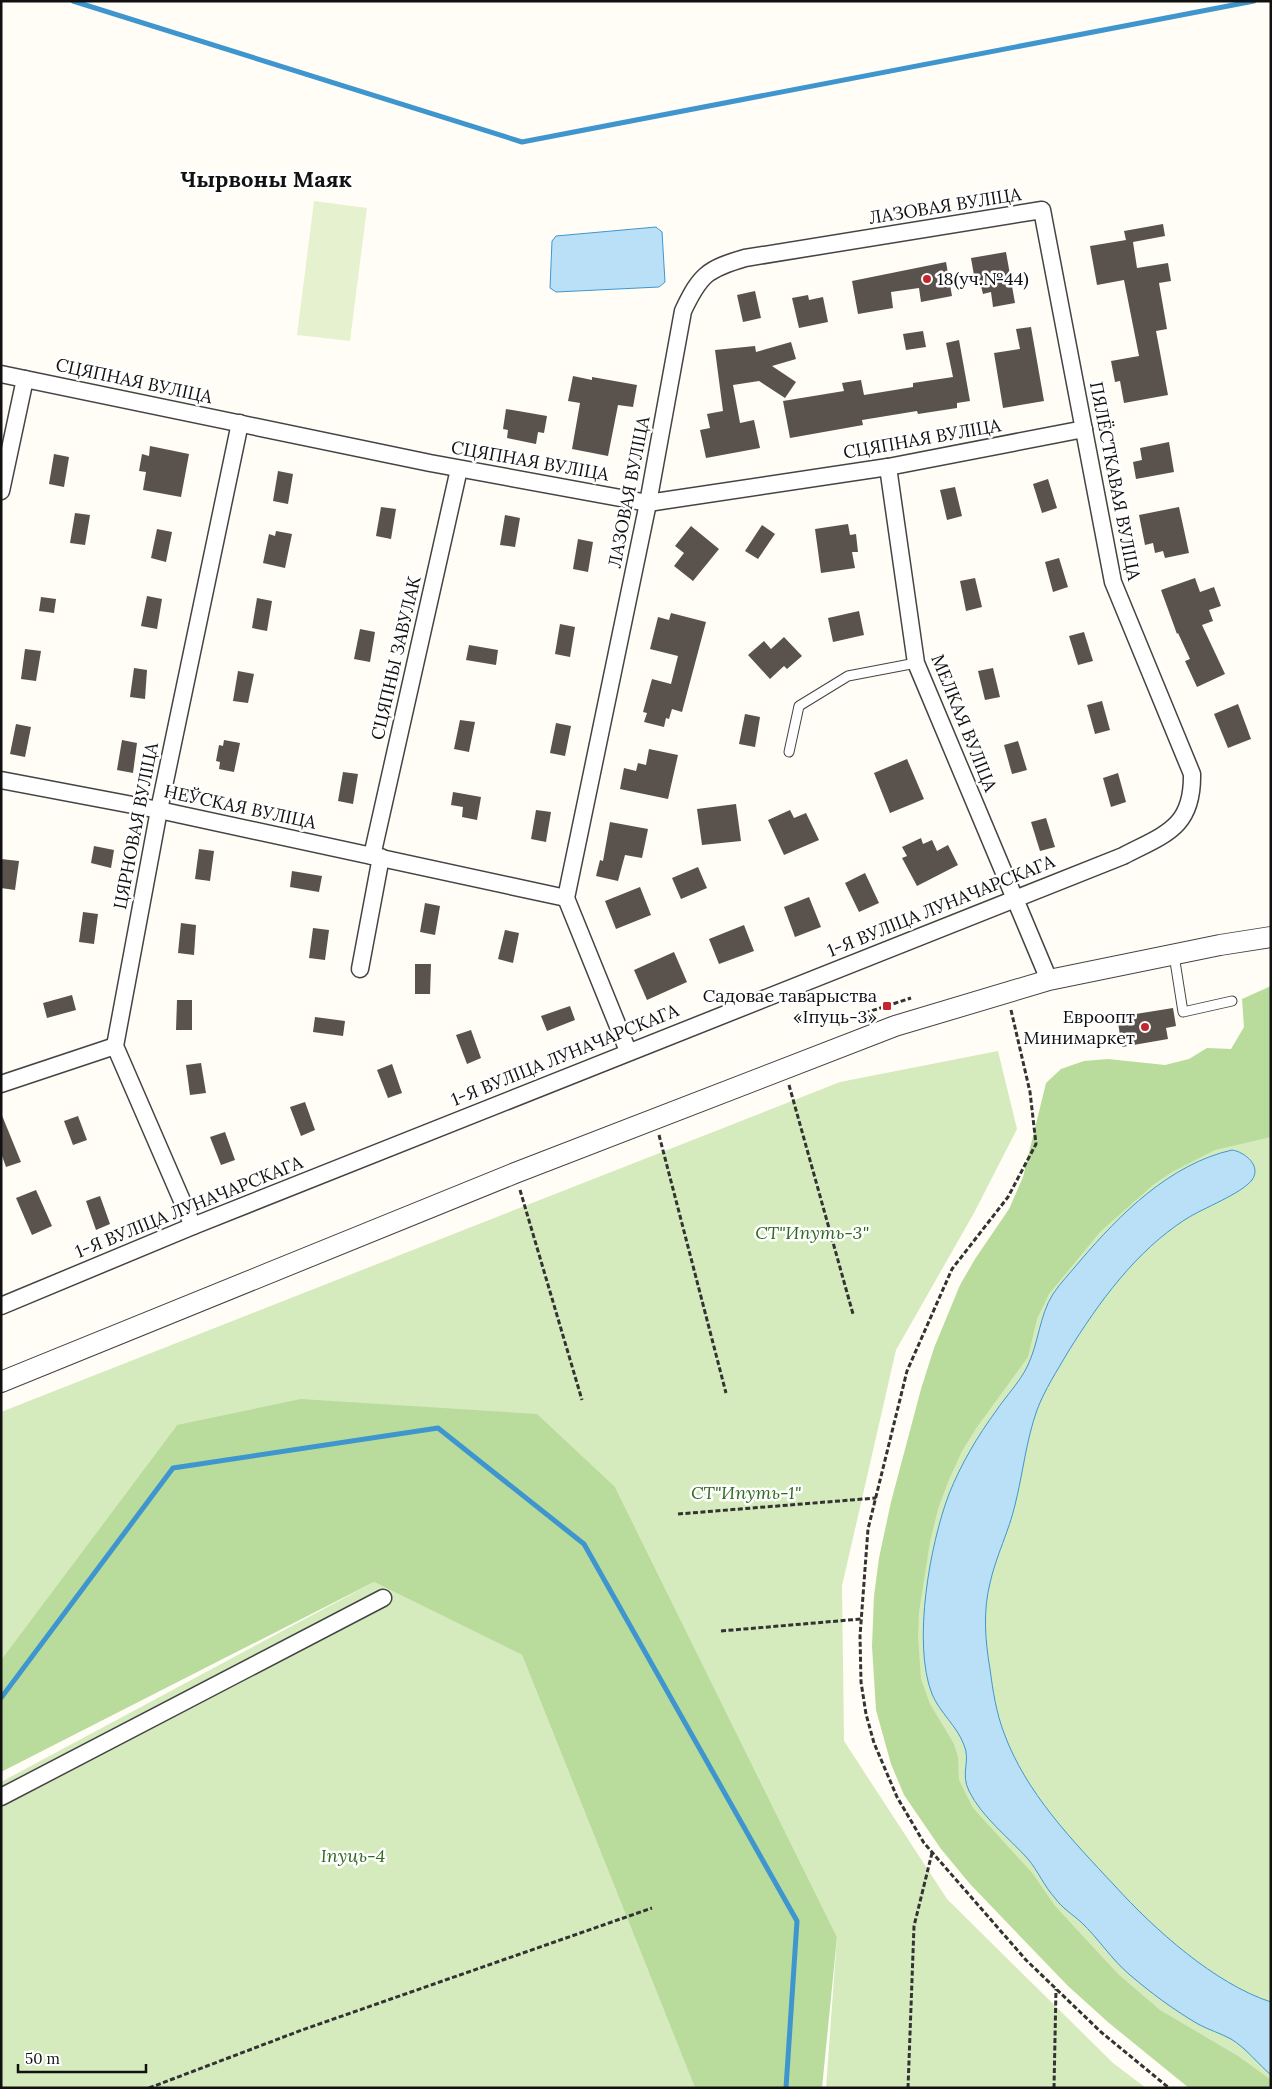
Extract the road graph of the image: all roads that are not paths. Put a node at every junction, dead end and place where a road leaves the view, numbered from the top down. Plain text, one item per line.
1 (1042, 210) joint
2 (1, 374) edge
3 (25, 379) junction
4 (240, 423) junction
5 (1084, 429) junction
6 (888, 467) junction
7 (459, 469) junction
8 (1, 491) edge
9 (648, 503) junction
10 (916, 663) junction
11 (789, 752) dead end
12 (1, 780) edge
13 (1189, 807) joint
14 (159, 810) junction
15 (377, 856) junction
16 (566, 898) junction
17 (1014, 899) junction
18 (1271, 937) edge
19 (1174, 955) junction
20 (360, 969) dead end
21 (1049, 980) junction
22 (1232, 1001) dead end
23 (115, 1046) junction
24 (628, 1051) junction
25 (1, 1084) edge
26 (193, 1226) junction
27 (1, 1306) edge
28 (1, 1382) edge
29 (383, 1598) dead end
30 (1, 1797) edge

1 - 5 street, ПЯЛЁСТКАВАЯ ВУЛІЦА
1 - 9 street, ЛАЗОВАЯ ВУЛІЦА
2 - 3 street, СЦЯПНАЯ ВУЛІЦА
3 - 4 street, СЦЯПНАЯ ВУЛІЦА
3 - 8 street
4 - 7 street, СЦЯПНАЯ ВУЛІЦА
4 - 14 street, ЦЯРНОВАЯ ВУЛІЦА
5 - 6 street, СЦЯПНАЯ ВУЛІЦА
5 - 13 street, ПЯЛЁСТКАВАЯ ВУЛІЦА
6 - 9 street, СЦЯПНАЯ ВУЛІЦА
6 - 10 street, МЕЛКАЯ ВУЛІЦА
7 - 9 street, СЦЯПНАЯ ВУЛІЦА
7 - 15 street, СЦЯПНЫ ЗАВУЛАК
9 - 16 street, ЛАЗОВАЯ ВУЛІЦА
10 - 11 lane
10 - 17 street, МЕЛКАЯ ВУЛІЦА
12 - 14 street, НЕЎСКАЯ ВУЛІЦА
13 - 17 street, 1-Я ВУЛІЦА ЛУНАЧАРСКАГА
14 - 15 street, НЕЎСКАЯ ВУЛІЦА
14 - 23 street, ЦЯРНОВАЯ ВУЛІЦА
15 - 16 street, НЕЎСКАЯ ВУЛІЦА
15 - 20 street
16 - 24 street
17 - 21 street, МЕЛКАЯ ВУЛІЦА
17 - 24 street, 1-Я ВУЛІЦА ЛУНАЧАРСКАГА
18 - 19 street
19 - 21 street
19 - 22 lane
21 - 28 street
23 - 25 street
23 - 26 street
24 - 26 street, 1-Я ВУЛІЦА ЛУНАЧАРСКАГА
26 - 27 street, 1-Я ВУЛІЦА ЛУНАЧАРСКАГА
29 - 30 street

